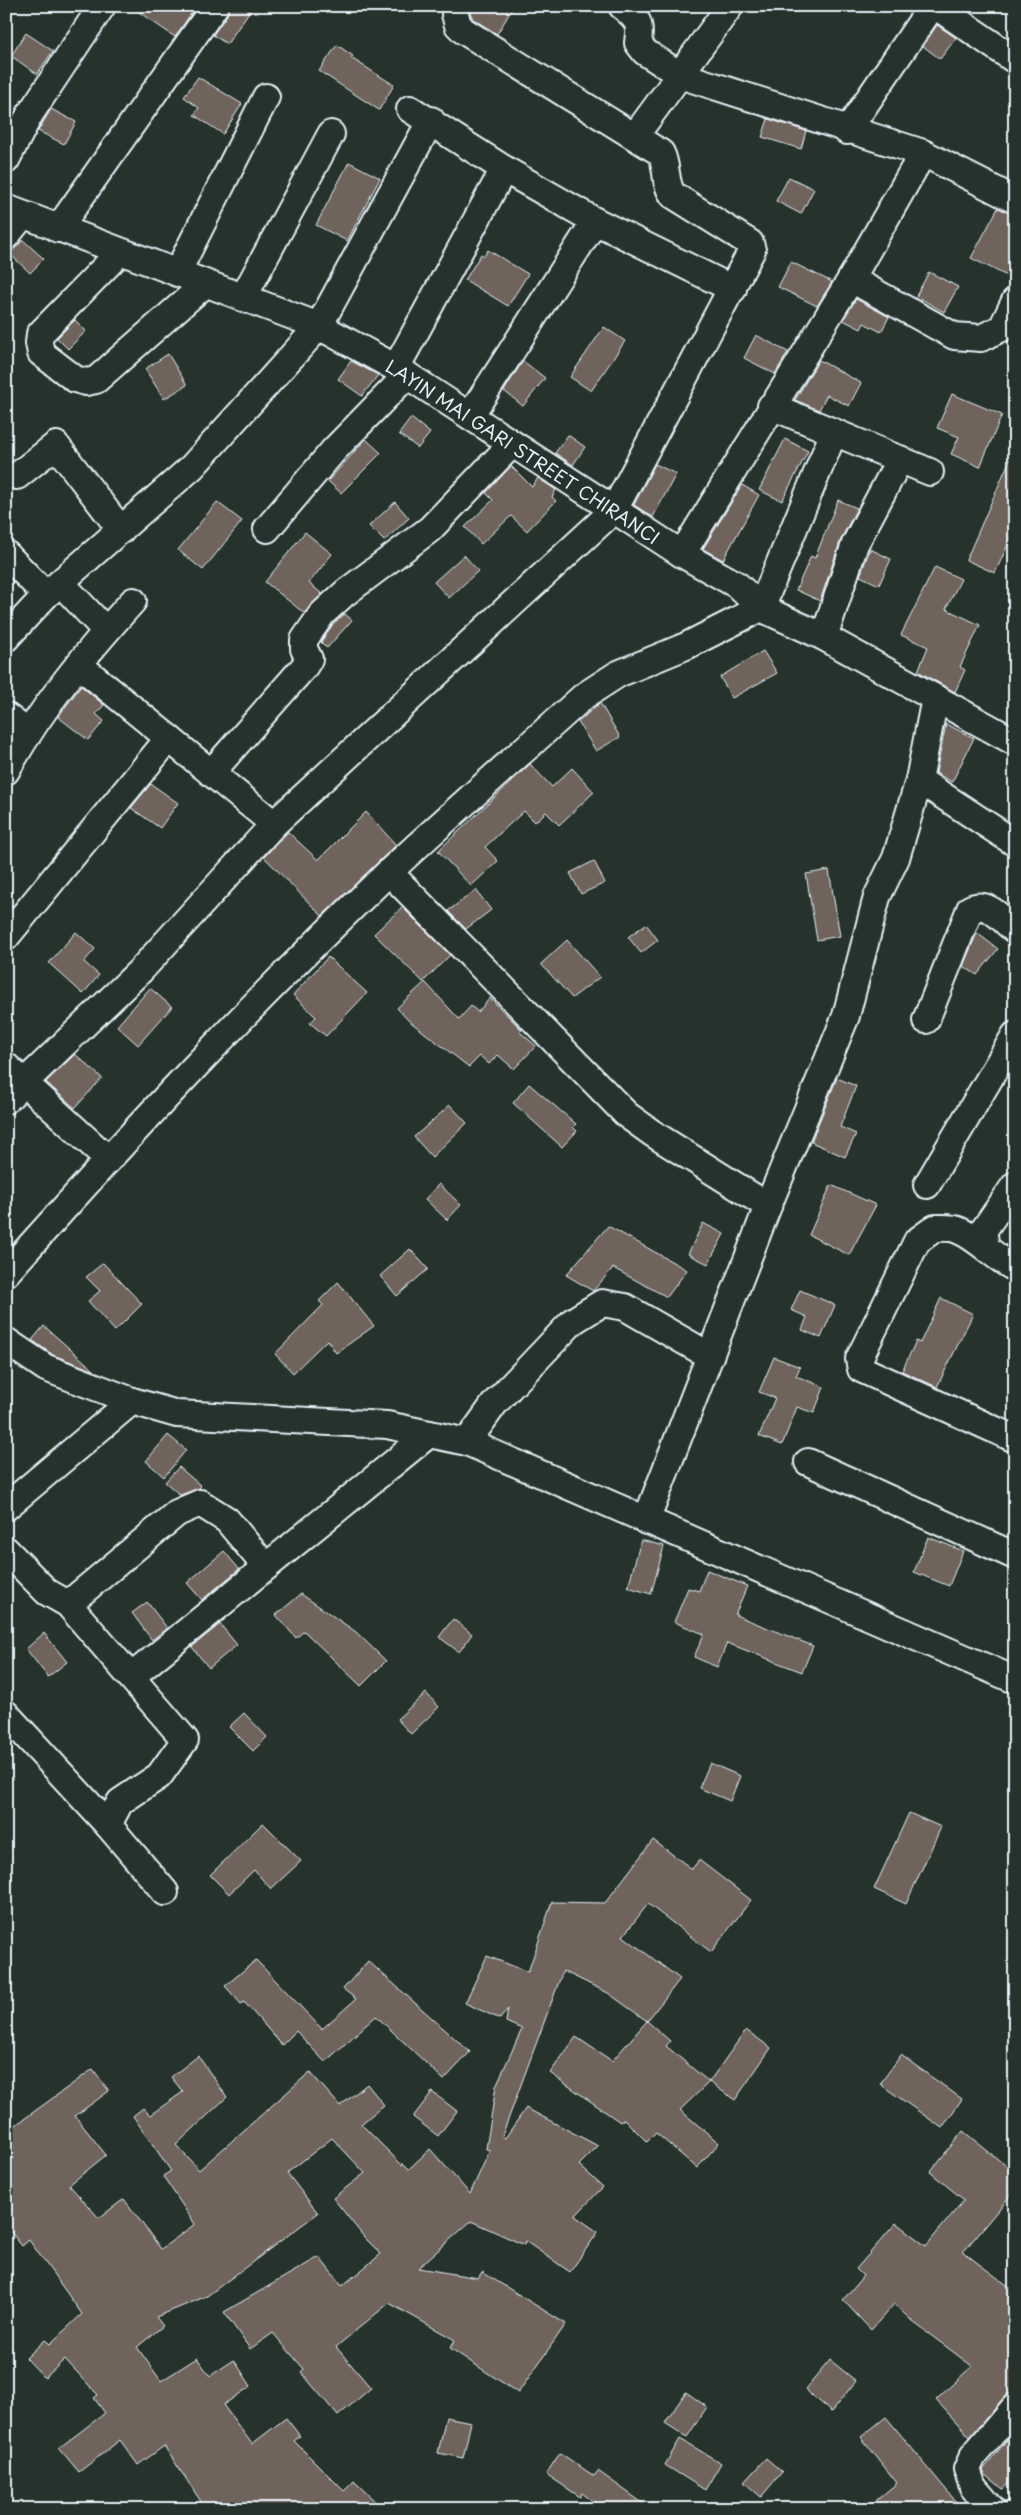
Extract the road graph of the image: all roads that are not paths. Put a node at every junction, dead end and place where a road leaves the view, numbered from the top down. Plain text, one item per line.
1 (102, 6) edge
2 (622, 6) edge
3 (730, 6) edge
4 (932, 6) edge
5 (936, 6) edge
6 (209, 8) edge
7 (452, 9) edge
8 (1015, 60) edge
9 (680, 75) junction
10 (266, 97) dead end
11 (847, 131) junction
12 (331, 134) dead end
13 (635, 136) junction
14 (923, 153) junction
15 (6, 160) edge
16 (504, 169) junction
17 (1014, 199) edge
18 (15, 211) edge
19 (595, 221) junction
20 (58, 229) junction
21 (6, 236) edge
22 (120, 252) junction
23 (177, 273) junction
24 (851, 278) junction
25 (205, 284) junction
26 (733, 289) junction
27 (242, 298) junction
28 (1015, 301) edge
29 (319, 326) junction
30 (401, 372) junction
31 (771, 406) junction
32 (470, 416) junction
33 (834, 432) junction
34 (512, 444) junction
35 (900, 459) junction
36 (930, 472) dead end
37 (17, 476) dead end
38 (614, 510) junction
39 (267, 529) dead end
40 (122, 530) junction
41 (6, 554) edge
42 (682, 554) junction
43 (53, 589) junction
44 (134, 601) dead end
45 (761, 608) junction
46 (106, 631) junction
47 (824, 636) junction
48 (6, 638) edge
49 (79, 665) junction
50 (934, 698) junction
51 (6, 716) edge
52 (27, 732) junction
53 (169, 738) junction
54 (1015, 742) edge
55 (6, 771) edge
56 (211, 773) junction
57 (919, 780) junction
58 (274, 824) junction
59 (1015, 843) edge
60 (389, 872) junction
61 (1015, 930) edge
62 (6, 937) edge
63 (926, 1020) dead end
64 (1015, 1035) edge
65 (12, 1083) edge
66 (108, 1159) junction
67 (1015, 1184) edge
68 (927, 1185) dead end
69 (768, 1206) junction
70 (986, 1247) junction
71 (1015, 1268) edge
72 (6, 1272) edge
73 (6, 1341) edge
74 (710, 1356) junction
75 (132, 1401) junction
76 (429, 1434) junction
77 (1015, 1438) edge
78 (467, 1442) junction
79 (808, 1462) dead end
80 (6, 1507) edge
81 (646, 1521) junction
82 (6, 1550) edge
83 (1015, 1556) edge
84 (266, 1567) junction
85 (68, 1604) junction
86 (131, 1677) junction
87 (1015, 1680) edge
88 (6, 1714) edge
89 (108, 1825) junction
90 (165, 1892) dead end
91 (1015, 2407) edge
92 (992, 2509) edge

1 - 15 street
2 - 9 street
3 - 9 street
4 - 11 street
5 - 8 street
6 - 20 street
7 - 13 street
9 - 11 street
9 - 13 street
10 - 23 street
11 - 14 street
12 - 27 street
13 - 26 street
14 - 17 street
14 - 24 street
16 - 19 street
16 - 29 street
16 - 30 street
18 - 20 street, LAYIN MAI GARI STREET CHIRANCI
18 - 21 street
19 - 26 street
19 - 32 street
20 - 22 street, LAYIN MAI GARI STREET CHIRANCI
22 - 23 street, LAYIN MAI GARI STREET CHIRANCI
22 - 25 street
23 - 25 street, LAYIN MAI GARI STREET CHIRANCI
24 - 28 street
24 - 31 street
25 - 27 street, LAYIN MAI GARI STREET CHIRANCI
26 - 38 street
27 - 29 street, LAYIN MAI GARI STREET CHIRANCI
29 - 30 street, LAYIN MAI GARI STREET CHIRANCI
29 - 40 street
30 - 32 street, LAYIN MAI GARI STREET CHIRANCI
30 - 39 street
31 - 33 street
31 - 42 street
32 - 34 street, LAYIN MAI GARI STREET CHIRANCI
33 - 35 street
33 - 45 street
34 - 38 street, LAYIN MAI GARI STREET CHIRANCI
34 - 56 street
35 - 36 street
35 - 47 street
37 - 40 street
38 - 42 street, LAYIN MAI GARI STREET CHIRANCI
38 - 58 street
40 - 43 street
41 - 43 street
42 - 45 street, LAYIN MAI GARI STREET CHIRANCI
43 - 46 street
43 - 48 street
44 - 46 street
45 - 47 street, LAYIN MAI GARI STREET CHIRANCI
45 - 60 street
46 - 49 street
47 - 50 street, LAYIN MAI GARI STREET CHIRANCI
49 - 52 street
49 - 53 street
50 - 54 street, LAYIN MAI GARI STREET CHIRANCI
50 - 57 street
51 - 52 street
52 - 55 street
53 - 56 street
53 - 62 street
56 - 58 street
57 - 59 street
57 - 69 street
58 - 65 street
60 - 66 street
60 - 69 street
61 - 63 street
64 - 68 street
65 - 66 street
66 - 72 street
67 - 70 street
69 - 74 street
70 - 71 street
70 - 77 street
73 - 75 street
74 - 78 street
74 - 81 street
75 - 76 street
75 - 80 street
76 - 78 street
76 - 84 street
78 - 81 street
79 - 83 street
81 - 87 street
82 - 85 street
84 - 85 street
84 - 86 street
85 - 86 street
86 - 89 street
88 - 89 street
89 - 90 street
91 - 92 street

